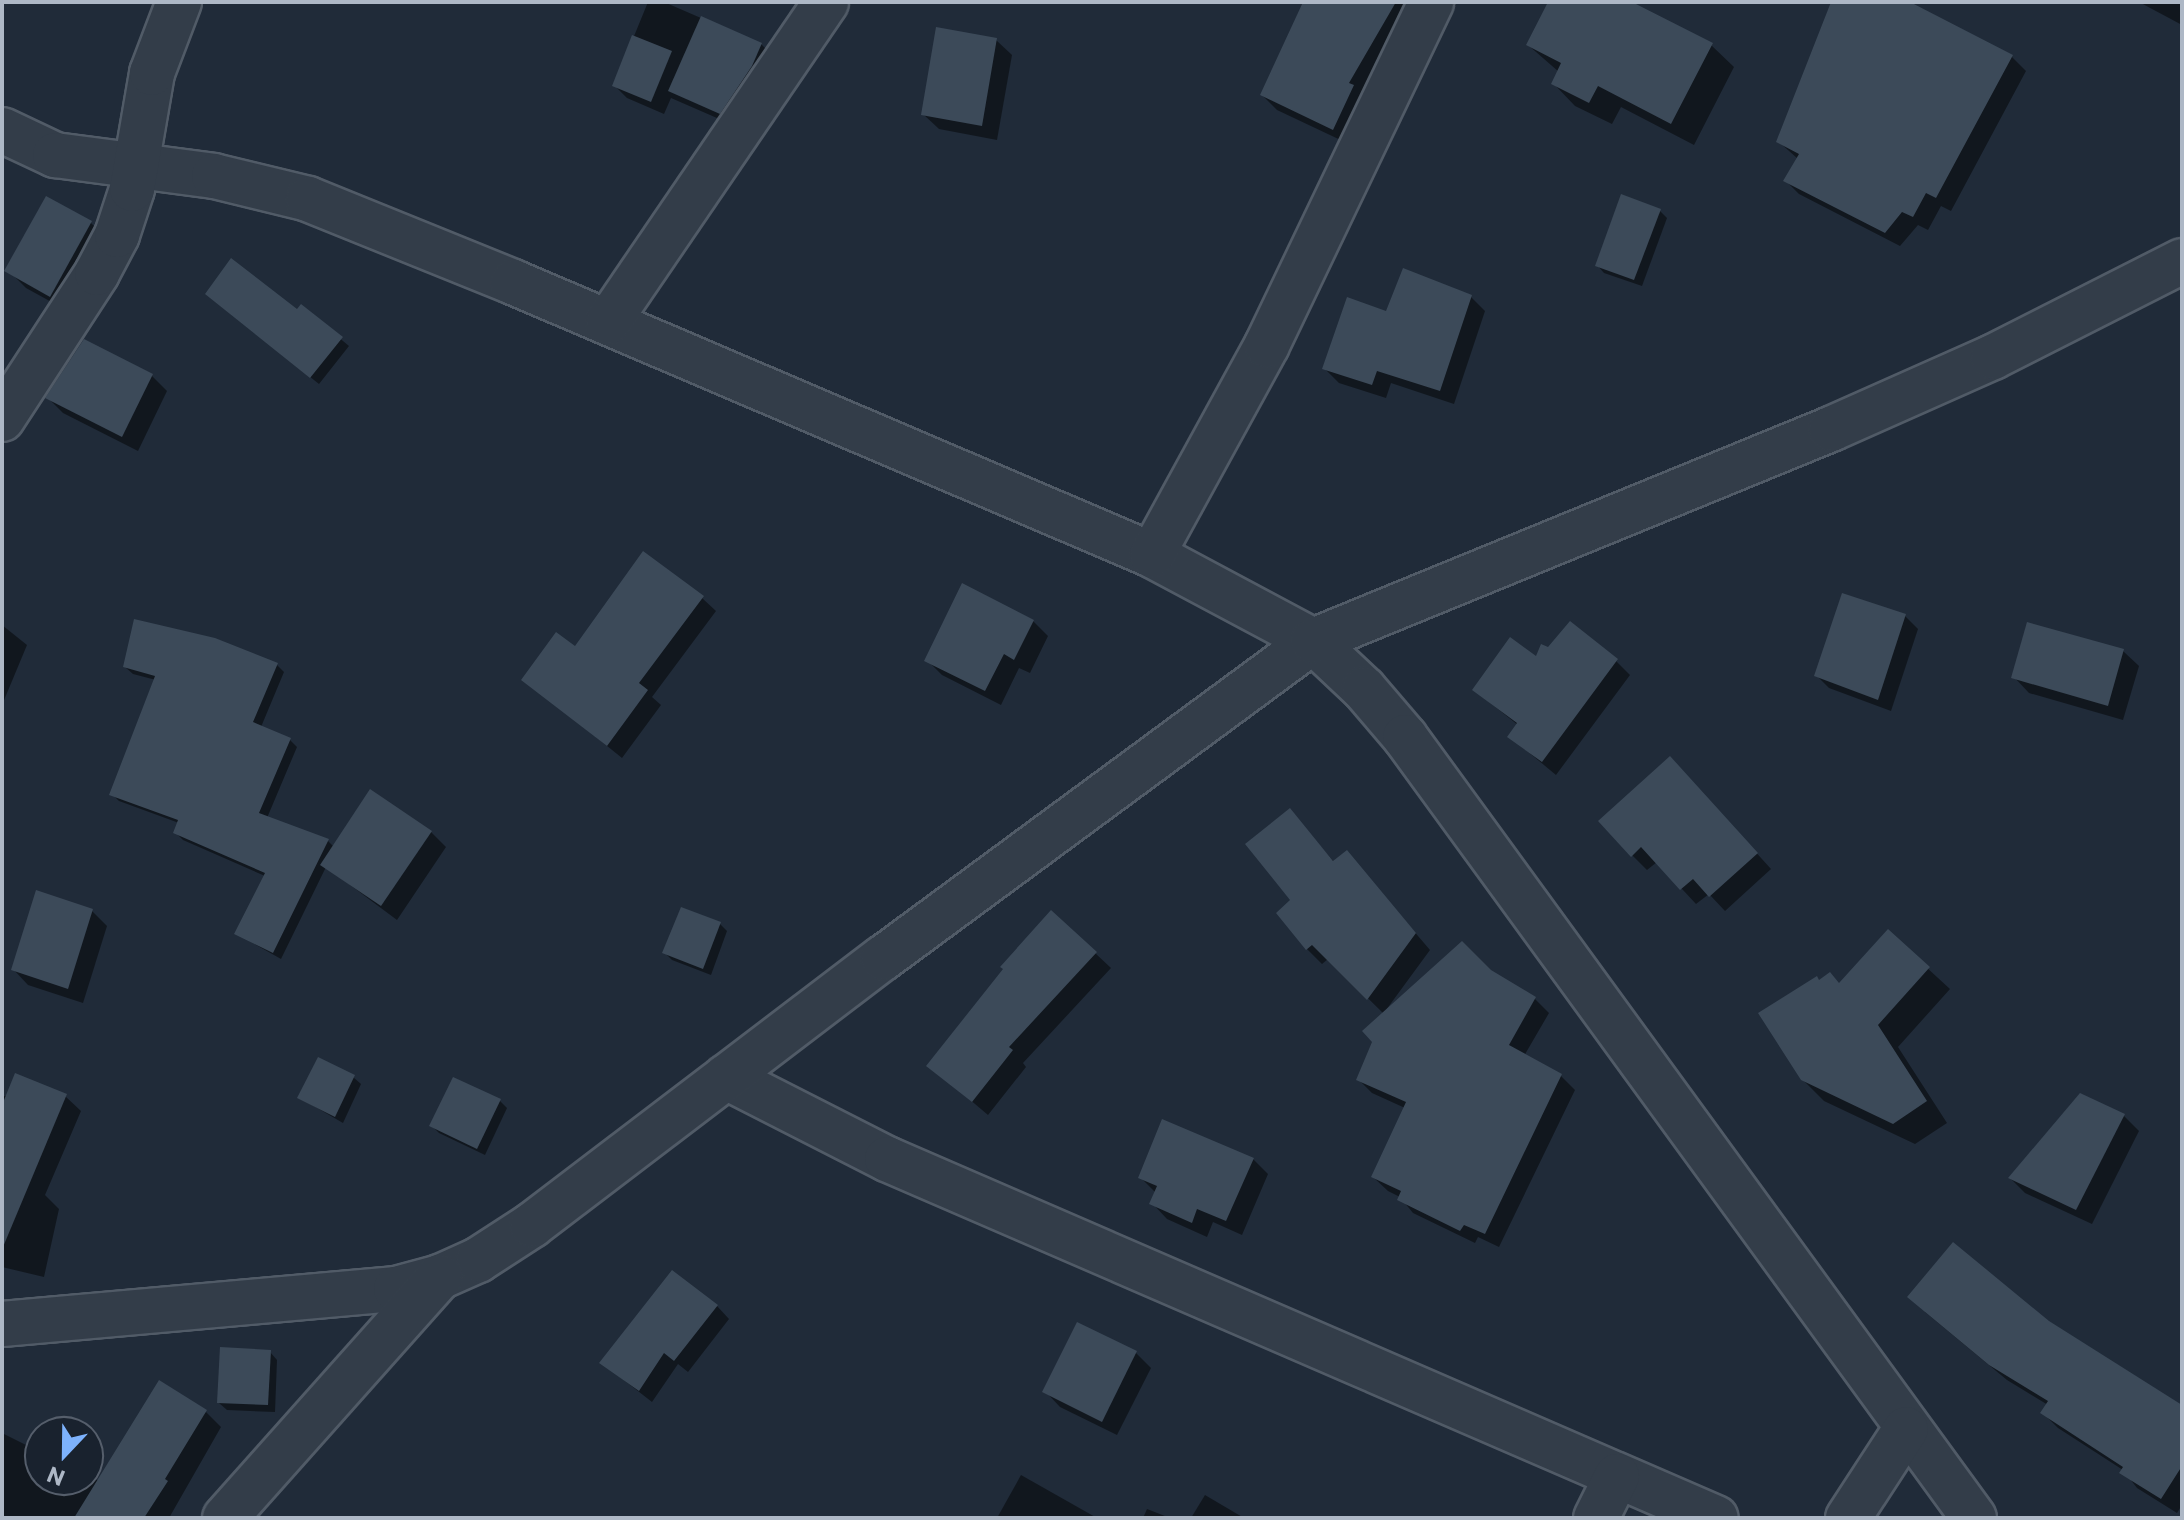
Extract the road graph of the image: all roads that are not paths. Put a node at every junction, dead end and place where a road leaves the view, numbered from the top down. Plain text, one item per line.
1 (179, 2) edge
2 (826, 2) edge
3 (1431, 2) edge
4 (2, 130) edge
5 (135, 165) junction
6 (2182, 261) edge
7 (608, 322) junction
8 (2, 419) edge
9 (1152, 555) junction
10 (1313, 641) junction
11 (726, 1077) junction
12 (440, 1277) junction
13 (2, 1324) edge
14 (1906, 1429) junction
15 (1617, 1476) junction
16 (225, 1518) edge
17 (1596, 1518) edge
18 (1716, 1518) edge
19 (1848, 1518) edge
20 (1974, 1518) edge

1 - 5 street
2 - 7 street
3 - 9 street
4 - 5 street
5 - 7 street
5 - 8 street
6 - 10 street
7 - 9 street
9 - 10 street
10 - 11 street
10 - 14 street
11 - 12 street
11 - 15 street
12 - 13 street
12 - 16 street
14 - 19 street
14 - 20 street
15 - 17 street
15 - 18 street

